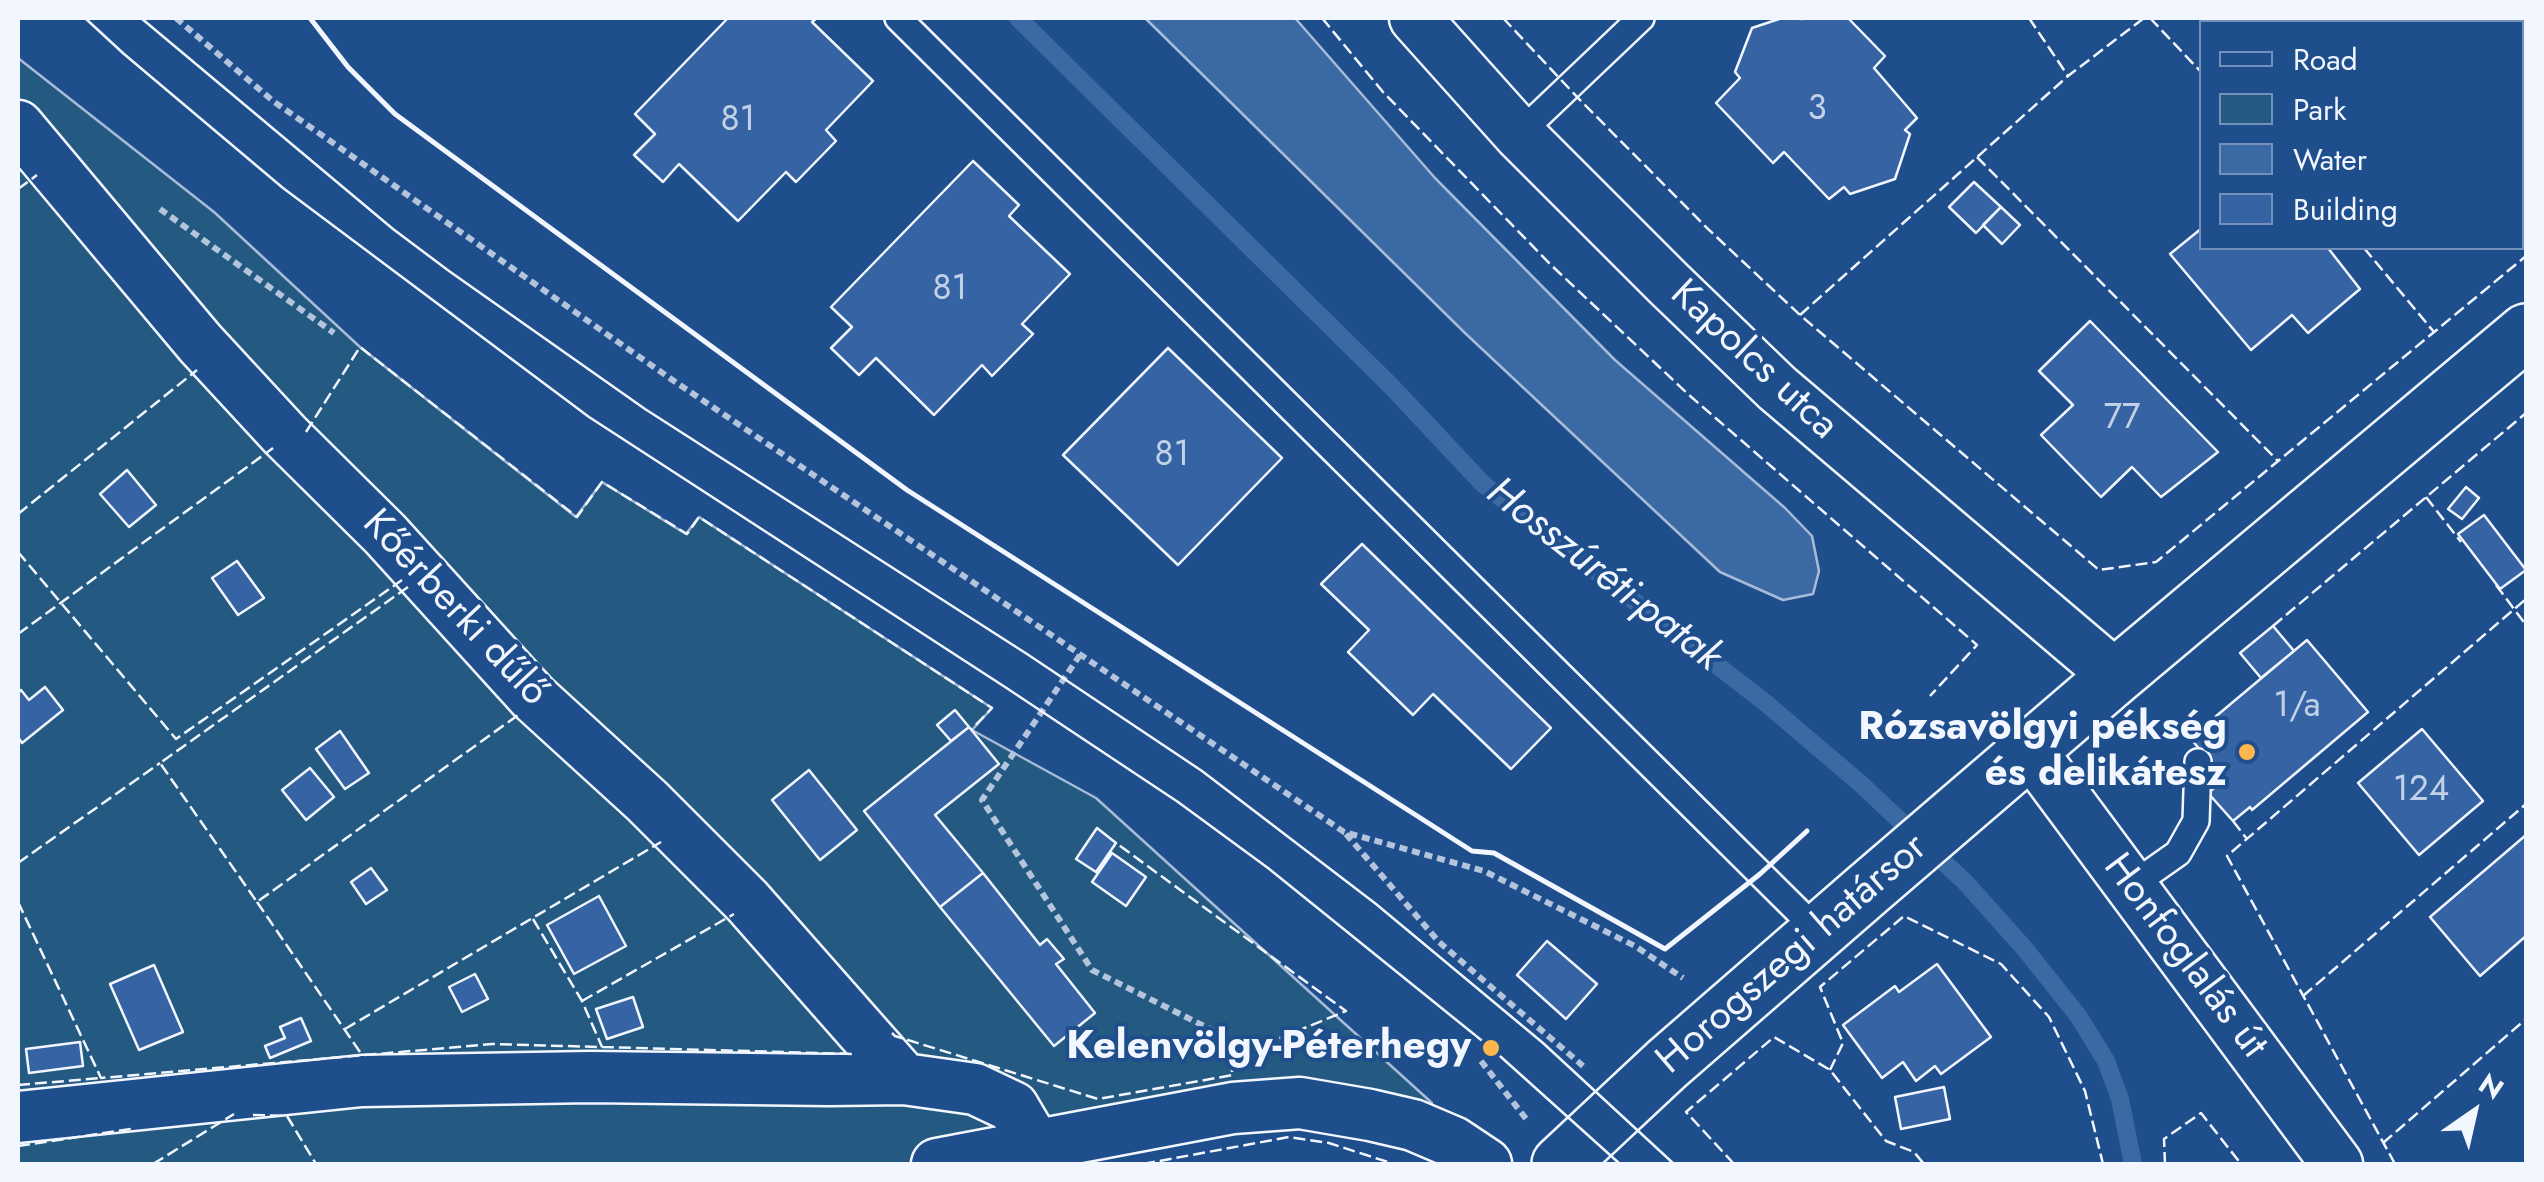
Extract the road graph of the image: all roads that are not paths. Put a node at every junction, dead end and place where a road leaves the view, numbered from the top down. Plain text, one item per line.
1 (898, 18) edge
2 (1415, 18) edge
3 (1641, 18) edge
4 (18, 126) edge
5 (1519, 134) junction
6 (2526, 332) edge
7 (2116, 676) junction
8 (2030, 750) junction
9 (2198, 762) dead end
10 (2131, 886) junction
11 (1819, 932) junction
12 (904, 1079) junction
13 (18, 1117) edge
14 (1036, 1146) junction
15 (937, 1164) edge
16 (1486, 1164) edge
17 (1561, 1164) edge
18 (2338, 1164) edge

1 - 11 lane
2 - 5 street, Kapolcs utca
3 - 5 lane
4 - 12 street, Kőérberki dűlő
5 - 7 street, Kapolcs utca
6 - 7 street, Horogszegi határsor
7 - 8 street, Horogszegi határsor
8 - 10 street, Honfoglalás út
8 - 11 street, Horogszegi határsor
9 - 10 lane
10 - 18 street, Honfoglalás út
11 - 17 street, Horogszegi határsor
12 - 13 street
12 - 14 street
14 - 15 street
14 - 16 street

